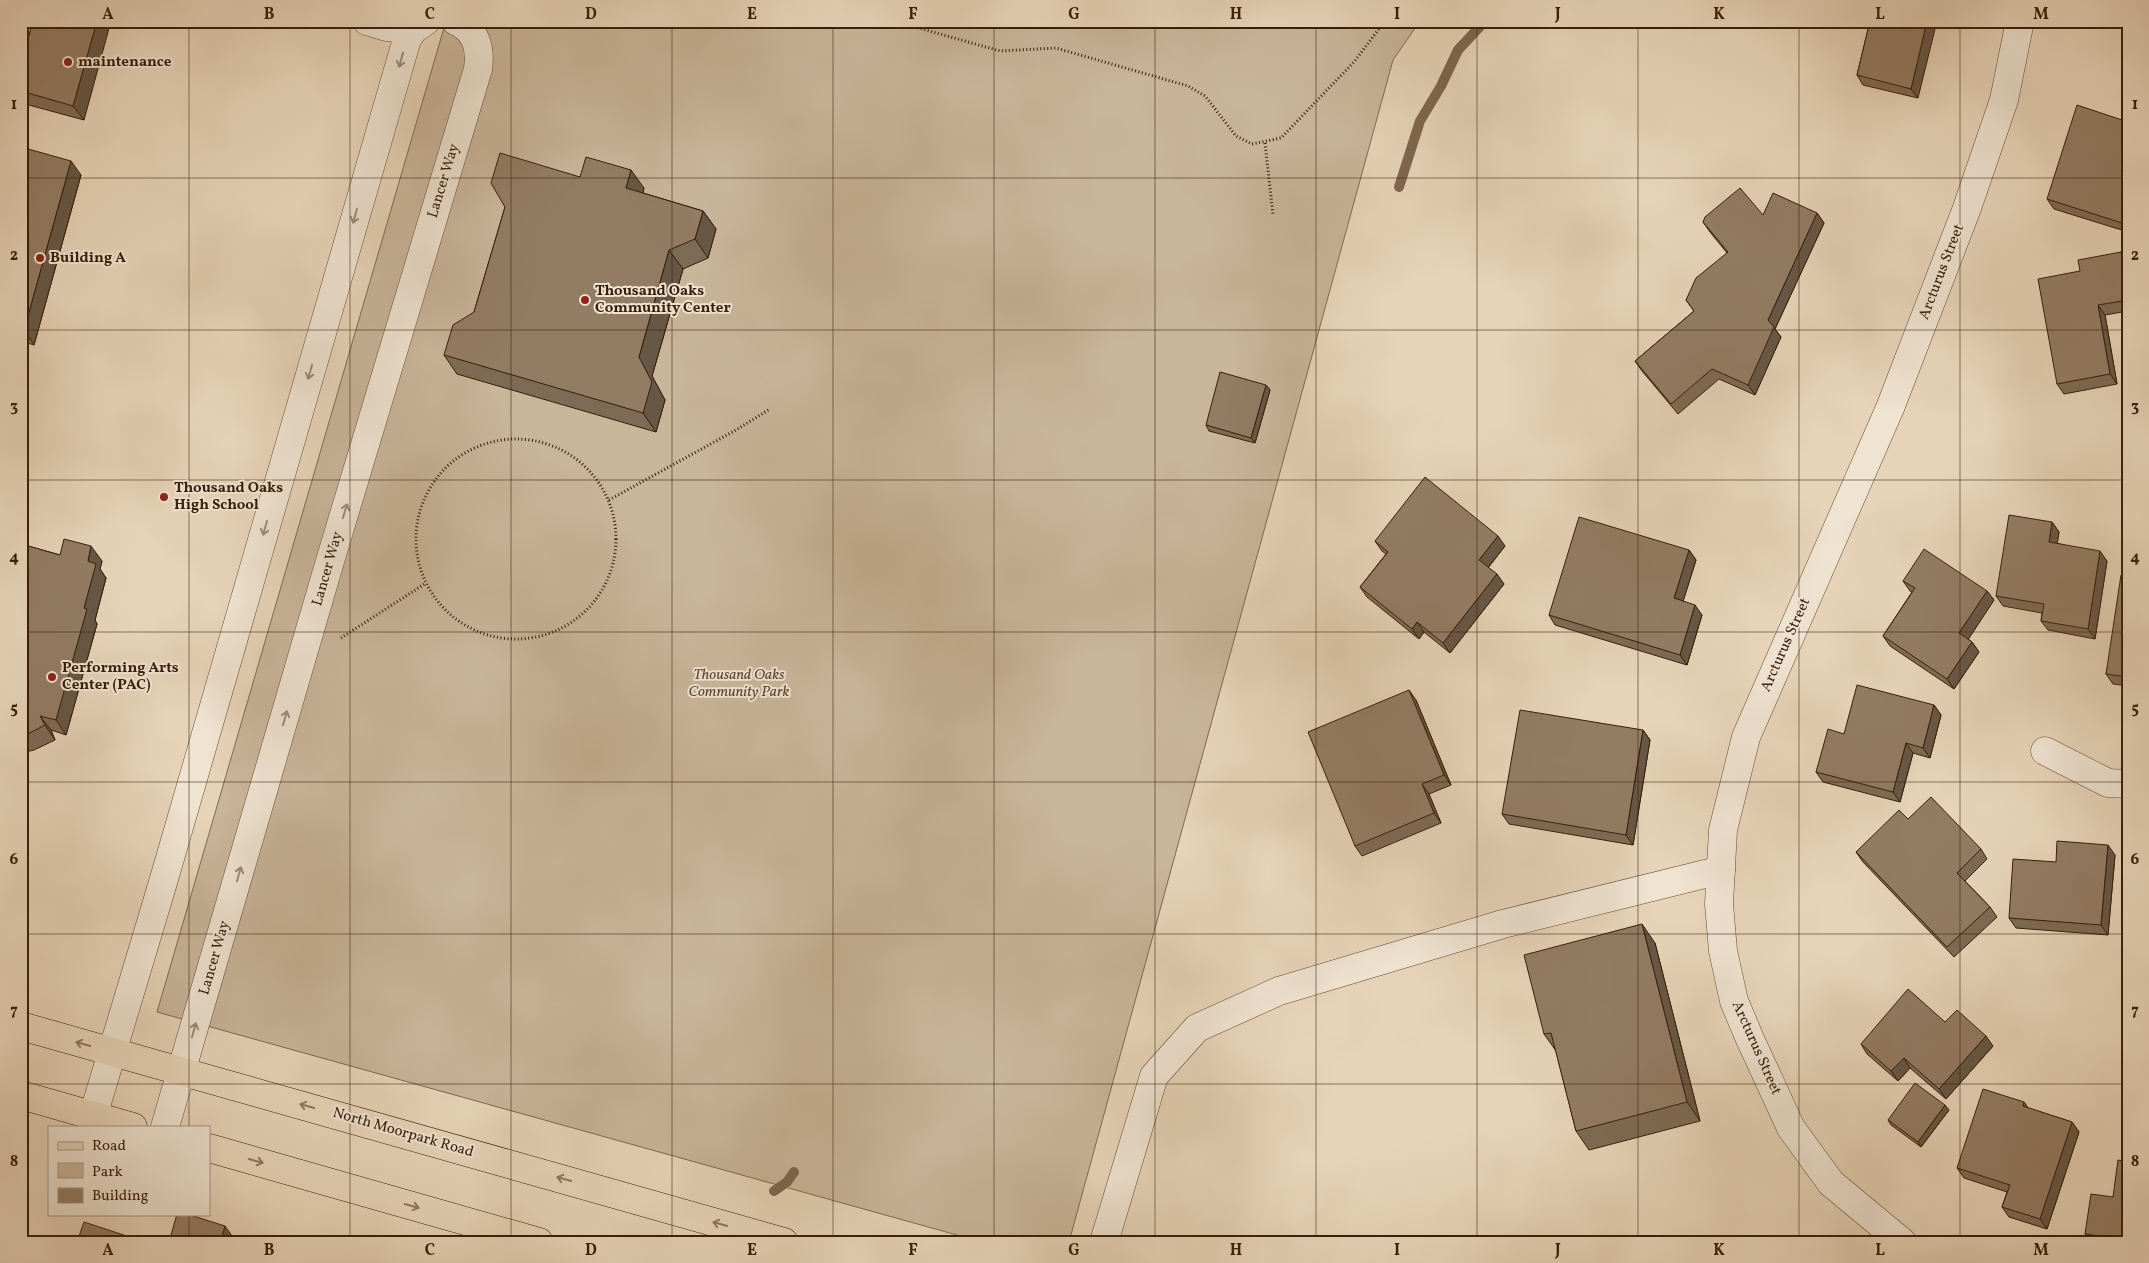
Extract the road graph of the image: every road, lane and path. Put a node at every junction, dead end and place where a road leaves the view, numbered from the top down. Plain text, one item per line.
1 (367, 21) edge
2 (456, 21) edge
3 (894, 21) edge
4 (1385, 21) edge
5 (2020, 21) edge
6 (420, 25) edge
7 (1265, 143) junction
8 (1273, 215) dead end
9 (770, 409) dead end
10 (609, 500) junction
11 (426, 583) junction
12 (300, 664) junction
13 (2045, 751) dead end
14 (2128, 784) edge
15 (1720, 870) junction
16 (21, 1026) edge
17 (112, 1052) junction
18 (182, 1070) junction
19 (21, 1095) edge
20 (93, 1116) junction
21 (129, 1126) edge
22 (165, 1126) edge
23 (210, 1148) edge
24 (538, 1242) edge
25 (784, 1242) edge
26 (1104, 1242) edge
27 (1902, 1242) edge

1 - 6 street
12 -> 2 street, Lancer Way
3 - 7 path
4 - 7 path
5 - 15 street, Arcturus Street
6 -> 17 street
7 - 8 path
9 - 10 path
10 - 11 path
10 - 11 path
11 - 12 path
18 -> 12 street, Lancer Way
13 - 14 street
15 - 26 street
15 - 27 street, Arcturus Street
17 -> 16 main road, North Moorpark Road
17 - 18 main road, North Moorpark Road
17 - 20 street
18 - 22 street, Lancer Way
25 -> 18 main road, North Moorpark Road
19 - 20 main road
20 - 21 main road
23 -> 24 main road

